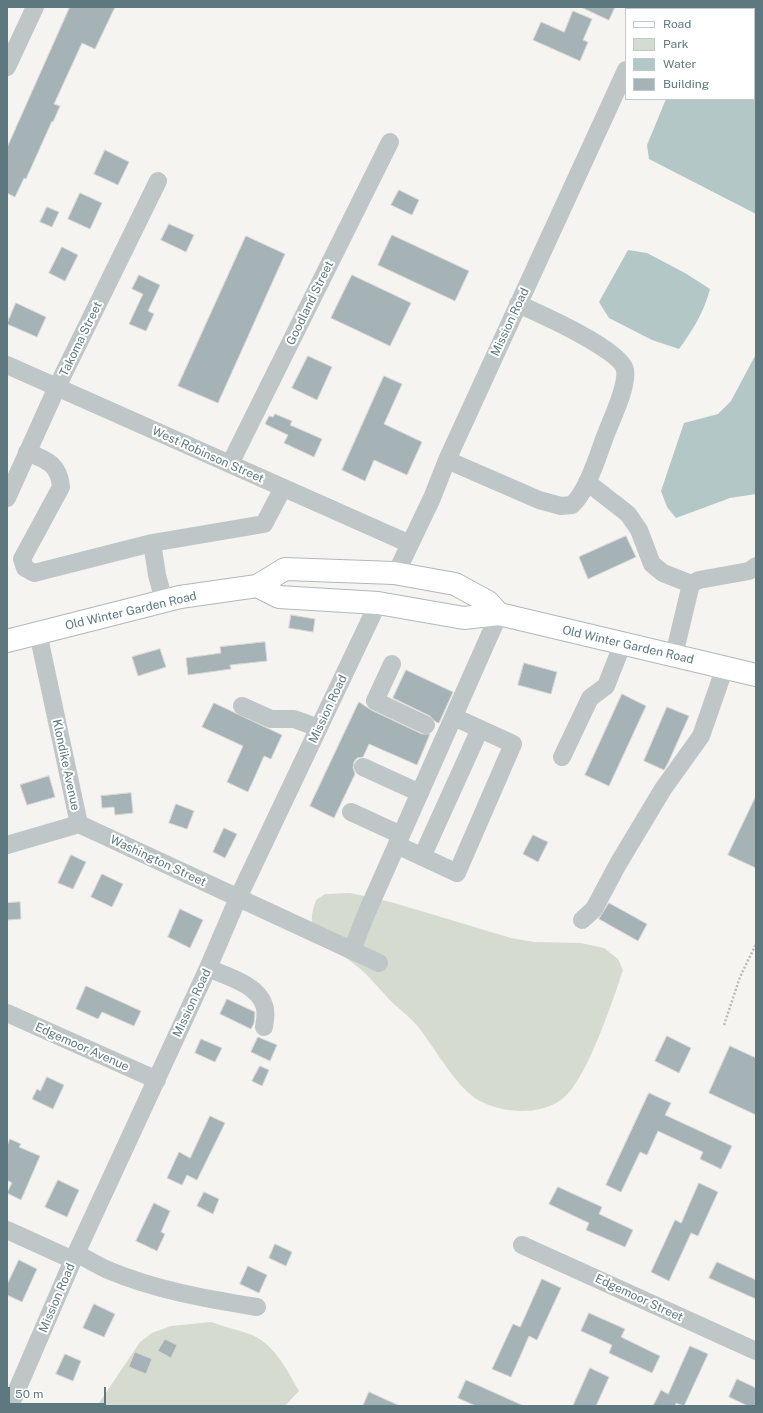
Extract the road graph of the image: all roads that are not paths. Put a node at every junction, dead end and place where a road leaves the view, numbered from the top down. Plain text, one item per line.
1 (35, 7) edge
2 (7, 67) edge
3 (625, 72) edge
4 (390, 142) dead end
5 (158, 181) dead end
6 (518, 304) junction
7 (7, 365) edge
8 (57, 388) junction
9 (28, 452) junction
10 (446, 460) junction
11 (230, 464) junction
12 (587, 482) junction
13 (283, 488) junction
14 (7, 498) edge
15 (152, 543) junction
16 (410, 544) junction
17 (756, 566) edge
18 (394, 573) junction
19 (691, 584) junction
20 (257, 586) junction
21 (279, 597) junction
22 (164, 601) junction
23 (378, 602) junction
24 (494, 608) junction
25 (38, 634) junction
26 (7, 641) edge
27 (623, 643) junction
28 (674, 655) junction
29 (392, 664) dead end
30 (725, 667) junction
31 (756, 674) edge
32 (242, 706) dead end
33 (454, 717) junction
34 (318, 728) junction
35 (480, 729) junction
36 (437, 730) junction
37 (562, 757) dead end
38 (362, 767) dead end
39 (420, 793) junction
40 (351, 812) dead end
41 (78, 824) junction
42 (399, 840) junction
43 (7, 845) edge
44 (422, 857) junction
45 (238, 898) junction
46 (582, 920) dead end
47 (352, 950) junction
48 (379, 963) dead end
49 (208, 968) junction
50 (7, 1013) edge
51 (264, 1027) dead end
52 (156, 1080) junction
53 (7, 1230) edge
54 (522, 1245) dead end
55 (74, 1256) junction
56 (257, 1307) dead end
57 (756, 1351) edge
58 (10, 1406) edge

1 - 2 street
3 - 6 street, Mission Road
4 - 11 street, Goodland Street
5 - 8 street, Takoma Street
6 - 10 street, Mission Road
6 - 12 street
7 - 8 street, West Robinson Street
8 - 9 street, Takoma Street
8 - 11 street, West Robinson Street
9 - 14 street, Takoma Street
9 - 15 street
10 - 12 street
10 - 16 street, Mission Road
11 - 13 street, West Robinson Street
12 - 19 street
13 - 15 street
13 - 16 street, West Robinson Street
15 - 22 street
16 - 18 street, Mission Road
17 - 19 street
18 - 20 main road, Old Winter Garden Road
18 - 21 main road
18 - 24 main road, Old Winter Garden Road
19 - 28 street
20 - 21 main road, Old Winter Garden Road
20 - 22 main road, Old Winter Garden Road
21 - 23 main road, Old Winter Garden Road
22 - 25 main road, Old Winter Garden Road
23 - 24 main road, Old Winter Garden Road
23 - 34 street, Mission Road
24 - 27 main road, Old Winter Garden Road
24 - 33 street
25 - 26 main road, Old Winter Garden Road
25 - 41 street, Klondike Avenue
27 - 28 main road, Old Winter Garden Road
27 - 37 street
28 - 30 main road, Old Winter Garden Road
29 - 36 street
30 - 31 main road, Old Winter Garden Road
30 - 46 street
32 - 34 street
33 - 35 street
33 - 36 street
34 - 45 street, Mission Road
35 - 44 street
35 - 44 street
36 - 39 street
38 - 39 street
39 - 42 street
40 - 42 street
41 - 43 street, Klondike Avenue
41 - 45 street, Washington Street
42 - 44 street
42 - 47 street
45 - 47 street, Washington Street
45 - 49 street, Mission Road
47 - 48 street, Washington Street
49 - 51 street
49 - 52 street, Mission Road
50 - 52 street, Edgemoor Avenue
52 - 55 street, Mission Road
53 - 55 street
54 - 57 street, Edgemoor Street
55 - 56 street
55 - 58 street, Mission Road

